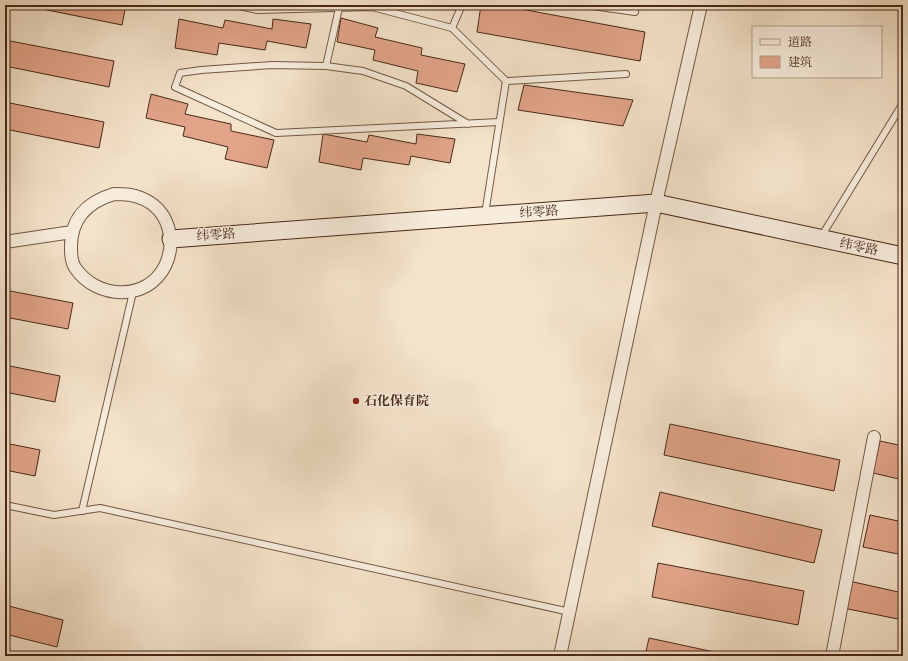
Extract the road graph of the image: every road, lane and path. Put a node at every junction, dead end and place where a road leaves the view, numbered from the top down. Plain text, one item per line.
1 (235, 5) edge
2 (462, 5) edge
3 (585, 5) edge
4 (636, 5) edge
5 (701, 5) edge
6 (258, 7) edge
7 (339, 8) junction
8 (452, 28) junction
9 (326, 66) junction
10 (626, 74) dead end
11 (506, 81) junction
12 (903, 103) edge
13 (500, 122) junction
14 (468, 124) junction
15 (656, 204) junction
16 (485, 216) junction
17 (72, 232) junction
18 (820, 238) junction
19 (171, 239) junction
20 (5, 242) edge
21 (903, 256) edge
22 (133, 292) junction
23 (874, 436) dead end
24 (5, 505) edge
25 (82, 511) junction
26 (570, 612) junction
27 (560, 656) edge
28 (832, 656) edge

1 - 6 lane
2 - 8 lane
3 - 4 lane
5 - 15 street
6 - 7 lane
7 - 8 lane
7 - 9 lane
8 - 11 lane
9 - 14 lane
9 - 14 lane
10 - 11 lane
11 - 13 lane
12 - 18 lane
13 - 14 lane
13 - 16 lane
15 - 16 street, 纬零路
15 - 18 street, 纬零路
15 - 26 street
16 - 19 street, 纬零路
17 - 19 street
17 - 20 street
17 - 22 street
18 - 21 street, 纬零路
19 - 22 street
22 - 25 lane
23 - 28 street
24 - 25 lane
25 - 26 lane
26 - 27 street

